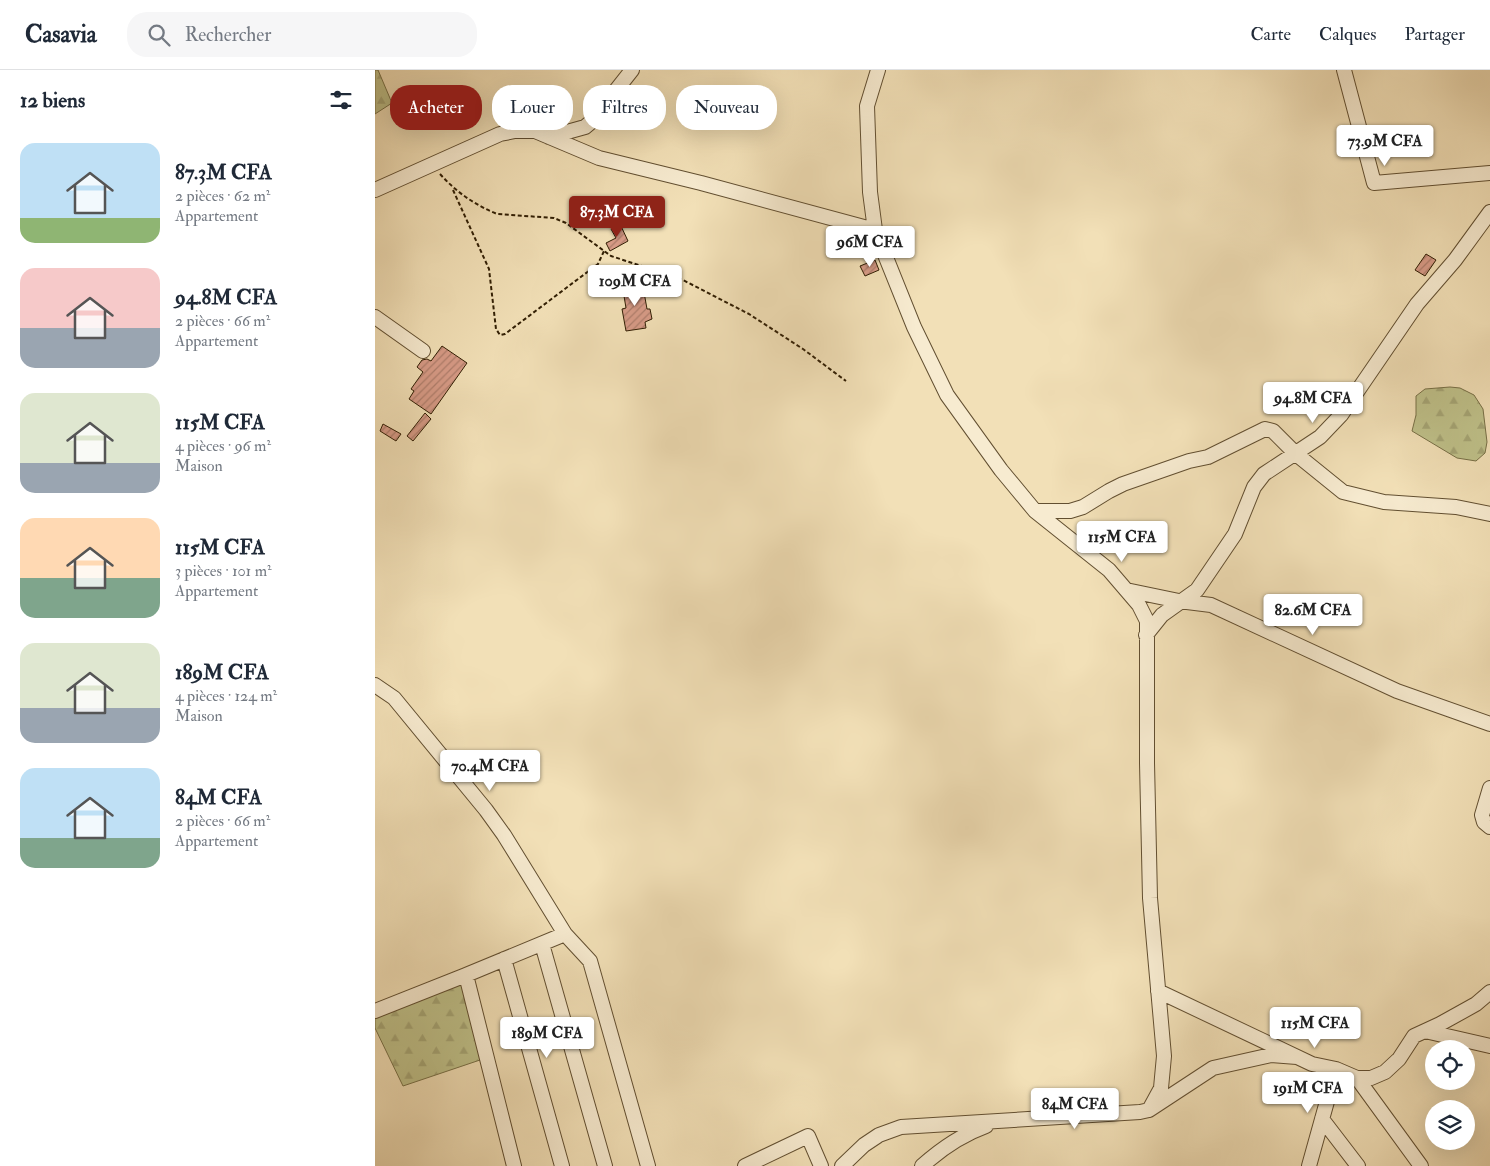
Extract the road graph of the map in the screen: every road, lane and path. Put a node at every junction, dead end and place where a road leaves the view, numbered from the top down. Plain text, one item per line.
1 (632, 70) edge
2 (878, 70) edge
3 (1344, 70) edge
4 (549, 137) junction
5 (434, 163) junction
6 (1490, 173) edge
7 (452, 188) junction
8 (375, 190) edge
9 (1490, 212) edge
10 (875, 230) junction
11 (604, 251) junction
12 (375, 317) edge
13 (423, 352) dead end
14 (846, 381) dead end
15 (1296, 454) junction
16 (1035, 511) junction
17 (1490, 514) edge
18 (1126, 590) junction
19 (1179, 601) junction
20 (1147, 635) junction
21 (375, 685) edge
22 (1490, 724) edge
23 (1490, 788) edge
24 (1490, 827) edge
25 (565, 934) junction
26 (542, 944) junction
27 (504, 959) junction
28 (466, 975) junction
29 (1158, 990) junction
30 (1490, 992) edge
31 (375, 1010) edge
32 (1425, 1031) junction
33 (1490, 1046) edge
34 (1297, 1057) junction
35 (1336, 1069) junction
36 (1357, 1078) junction
37 (1149, 1110) junction
38 (1322, 1119) junction
39 (1001, 1120) junction
40 (515, 1166) edge
41 (562, 1166) edge
42 (605, 1166) edge
43 (648, 1166) edge
44 (745, 1166) edge
45 (821, 1166) edge
46 (842, 1166) edge
47 (922, 1166) edge
48 (1309, 1166) edge
49 (1358, 1166) edge
50 (1421, 1166) edge

1 - 4 street
2 - 10 street
3 - 6 street
4 - 5 street
4 - 10 street
5 - 7 path
5 - 8 street
7 - 11 path
7 - 11 path
9 - 15 street
10 - 16 street
11 - 14 path
12 - 13 street
15 - 16 street
15 - 17 street
15 - 19 street
16 - 18 street
18 - 19 street
18 - 20 street
19 - 20 street
19 - 22 street
20 - 29 street
21 - 25 street
23 - 24 street
25 - 26 street
25 - 43 street
26 - 27 street
26 - 42 street
27 - 28 street
27 - 41 street
28 - 31 street
28 - 40 street
29 - 34 street
29 - 37 street
30 - 32 street
32 - 33 street
32 - 36 street
34 - 35 street
34 - 37 street
35 - 36 street
35 - 38 street
36 - 50 street
37 - 39 street
38 - 48 street
38 - 49 street
39 - 46 street
39 - 47 street
44 - 45 street

